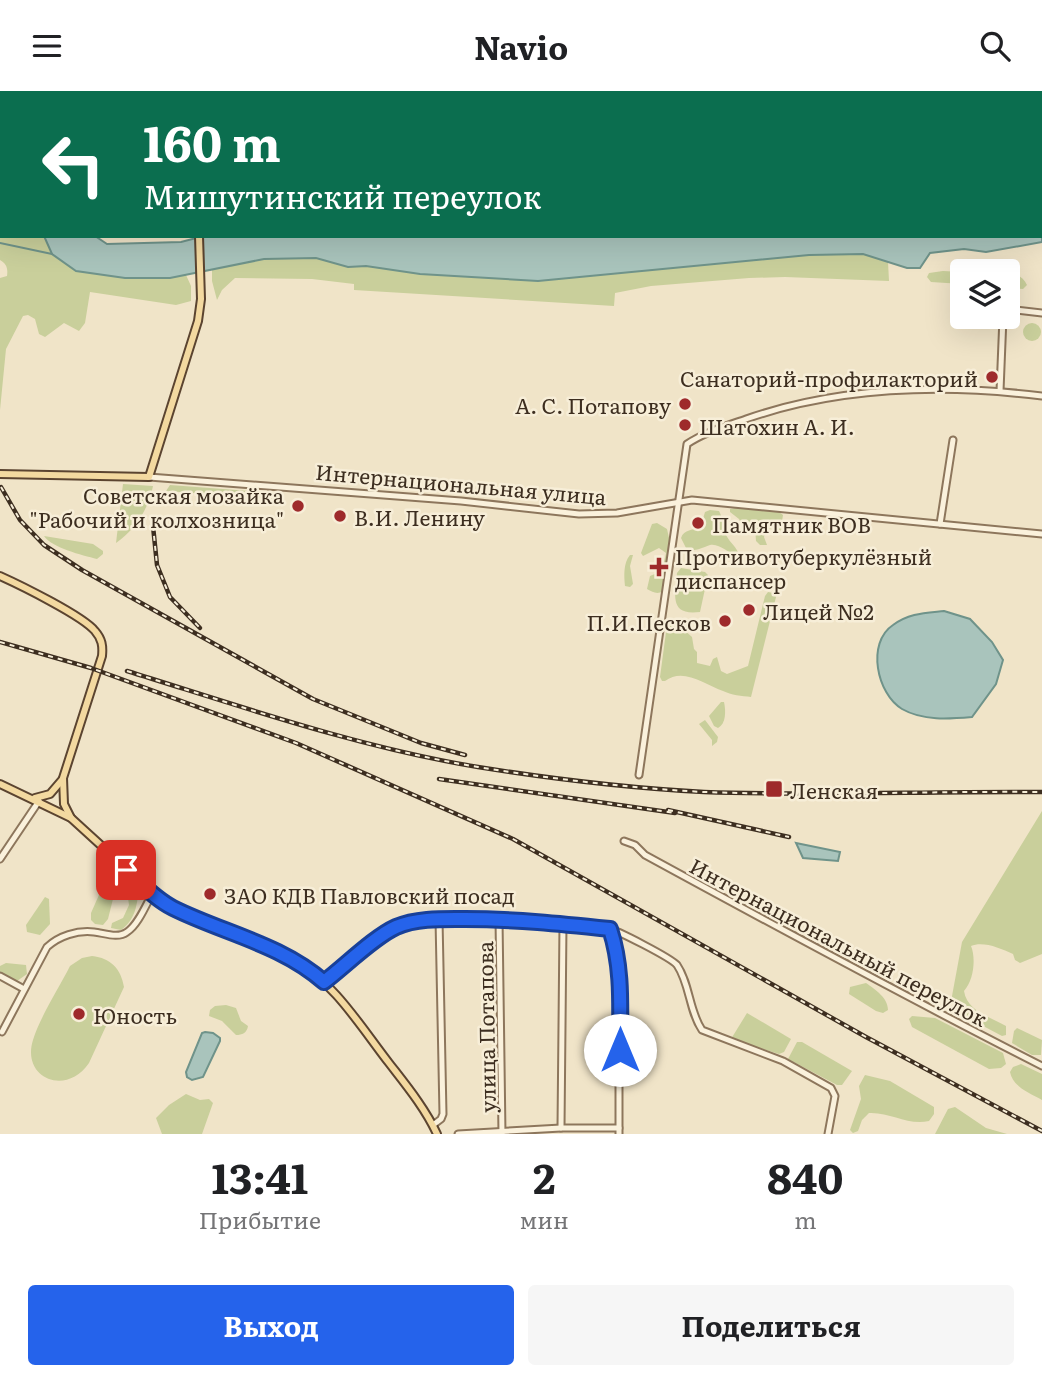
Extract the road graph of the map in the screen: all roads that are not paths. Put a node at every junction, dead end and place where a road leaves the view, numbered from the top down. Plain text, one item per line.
1 (199, 238) edge
2 (1020, 310) edge
3 (1042, 313) edge
4 (1003, 329) edge
5 (1000, 391) junction
6 (1042, 396) edge
7 (953, 440) dead end
8 (0, 474) edge
9 (149, 477) junction
10 (680, 502) junction
11 (940, 524) junction
12 (1042, 534) edge
13 (0, 576) edge
14 (639, 775) dead end
15 (63, 778) junction
16 (0, 784) edge
17 (36, 800) junction
18 (71, 818) junction
19 (624, 841) dead end
20 (0, 859) edge
21 (152, 894) junction
22 (439, 919) junction
23 (499, 919) junction
24 (563, 924) junction
25 (610, 929) junction
26 (0, 976) edge
27 (324, 982) junction
28 (24, 989) junction
29 (2, 1032) dead end
30 (1042, 1066) edge
31 (433, 1125) junction
32 (561, 1128) junction
33 (619, 1131) edge
34 (502, 1133) edge
35 (437, 1134) edge
36 (458, 1134) edge
37 (828, 1134) edge

1 - 9 main road
2 - 3 street
4 - 5 street
5 - 6 street
5 - 10 street
7 - 11 street
8 - 9 main road, Интернациональная улица
9 - 10 street, Интернациональная улица
10 - 11 street, Интернациональная улица
10 - 14 street
11 - 12 street, Интернациональная улица
13 - 15 main road
15 - 17 main road
15 - 18 main road
16 - 17 main road
17 - 18 main road
17 - 20 street
18 - 21 main road
19 - 30 street, Интернациональный переулок
21 - 27 main road
21 - 28 street
22 - 23 street
22 - 27 street
22 - 31 street
23 - 24 street
23 - 34 street, улица Потапова
24 - 25 street
24 - 32 street
25 - 33 street
25 - 37 street
26 - 28 street
27 - 31 main road
28 - 29 street
31 - 35 main road
32 - 33 street
32 - 34 street
34 - 36 street

